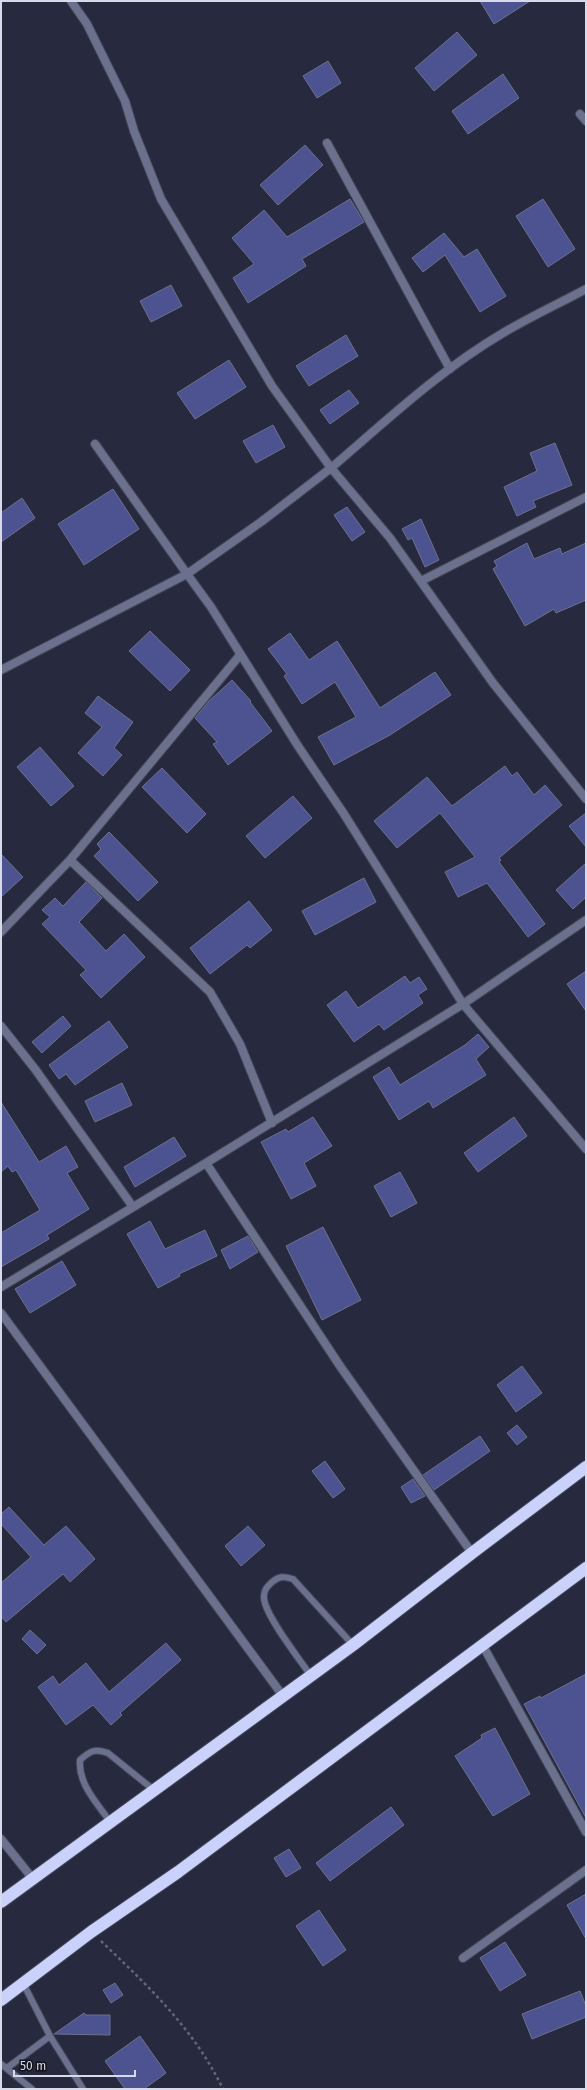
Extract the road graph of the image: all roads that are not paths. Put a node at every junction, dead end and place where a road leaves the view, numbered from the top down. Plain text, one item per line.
1 (70, 1) edge
2 (580, 114) dead end
3 (586, 121) edge
4 (327, 143) dead end
5 (586, 289) edge
6 (450, 369) junction
7 (95, 444) dead end
8 (331, 468) junction
9 (586, 497) edge
10 (187, 574) junction
11 (421, 581) junction
12 (240, 655) junction
13 (1, 670) edge
14 (586, 799) edge
15 (70, 860) junction
16 (586, 920) edge
17 (1, 932) edge
18 (463, 1004) junction
19 (1, 1026) edge
20 (272, 1122) junction
21 (586, 1149) edge
22 (206, 1163) junction
23 (133, 1207) junction
24 (1, 1287) edge
25 (1, 1313) edge
26 (586, 1467) edge
27 (472, 1553) junction
28 (586, 1568) edge
29 (353, 1645) junction
30 (483, 1646) junction
31 (311, 1676) junction
32 (283, 1696) junction
33 (155, 1791) junction
34 (111, 1822) junction
35 (586, 1832) edge
36 (1, 1839) edge
37 (586, 1870) edge
38 (33, 1879) junction
39 (1, 1902) edge
40 (462, 1958) dead end
41 (23, 1983) junction
42 (1, 2000) edge
43 (50, 2036) junction
44 (1, 2064) edge
45 (7, 2068) junction
46 (32, 2089) edge
47 (83, 2089) edge

1 - 8 street
2 - 3 street
4 - 6 street
5 - 6 street
6 - 8 street
7 - 10 street
8 - 10 street
8 - 11 street
9 - 11 street
10 - 12 street
10 - 13 street
11 - 14 street
12 - 15 street
12 - 18 street
15 - 17 street
15 - 20 street
16 - 18 street
18 - 20 street
18 - 21 street
19 - 23 street
20 - 22 street
22 - 23 street
22 - 27 street
23 - 24 street
25 - 32 street
26 - 27 highway
27 - 29 highway
28 - 30 highway
29 - 31 highway
29 - 31 lane
30 - 35 street
30 - 41 highway
31 - 32 highway
32 - 33 highway
33 - 34 highway
33 - 34 lane
34 - 38 highway
36 - 38 street
37 - 40 street
38 - 39 highway
41 - 42 highway
41 - 43 lane
43 - 45 lane
43 - 47 lane
44 - 45 lane
45 - 46 lane

